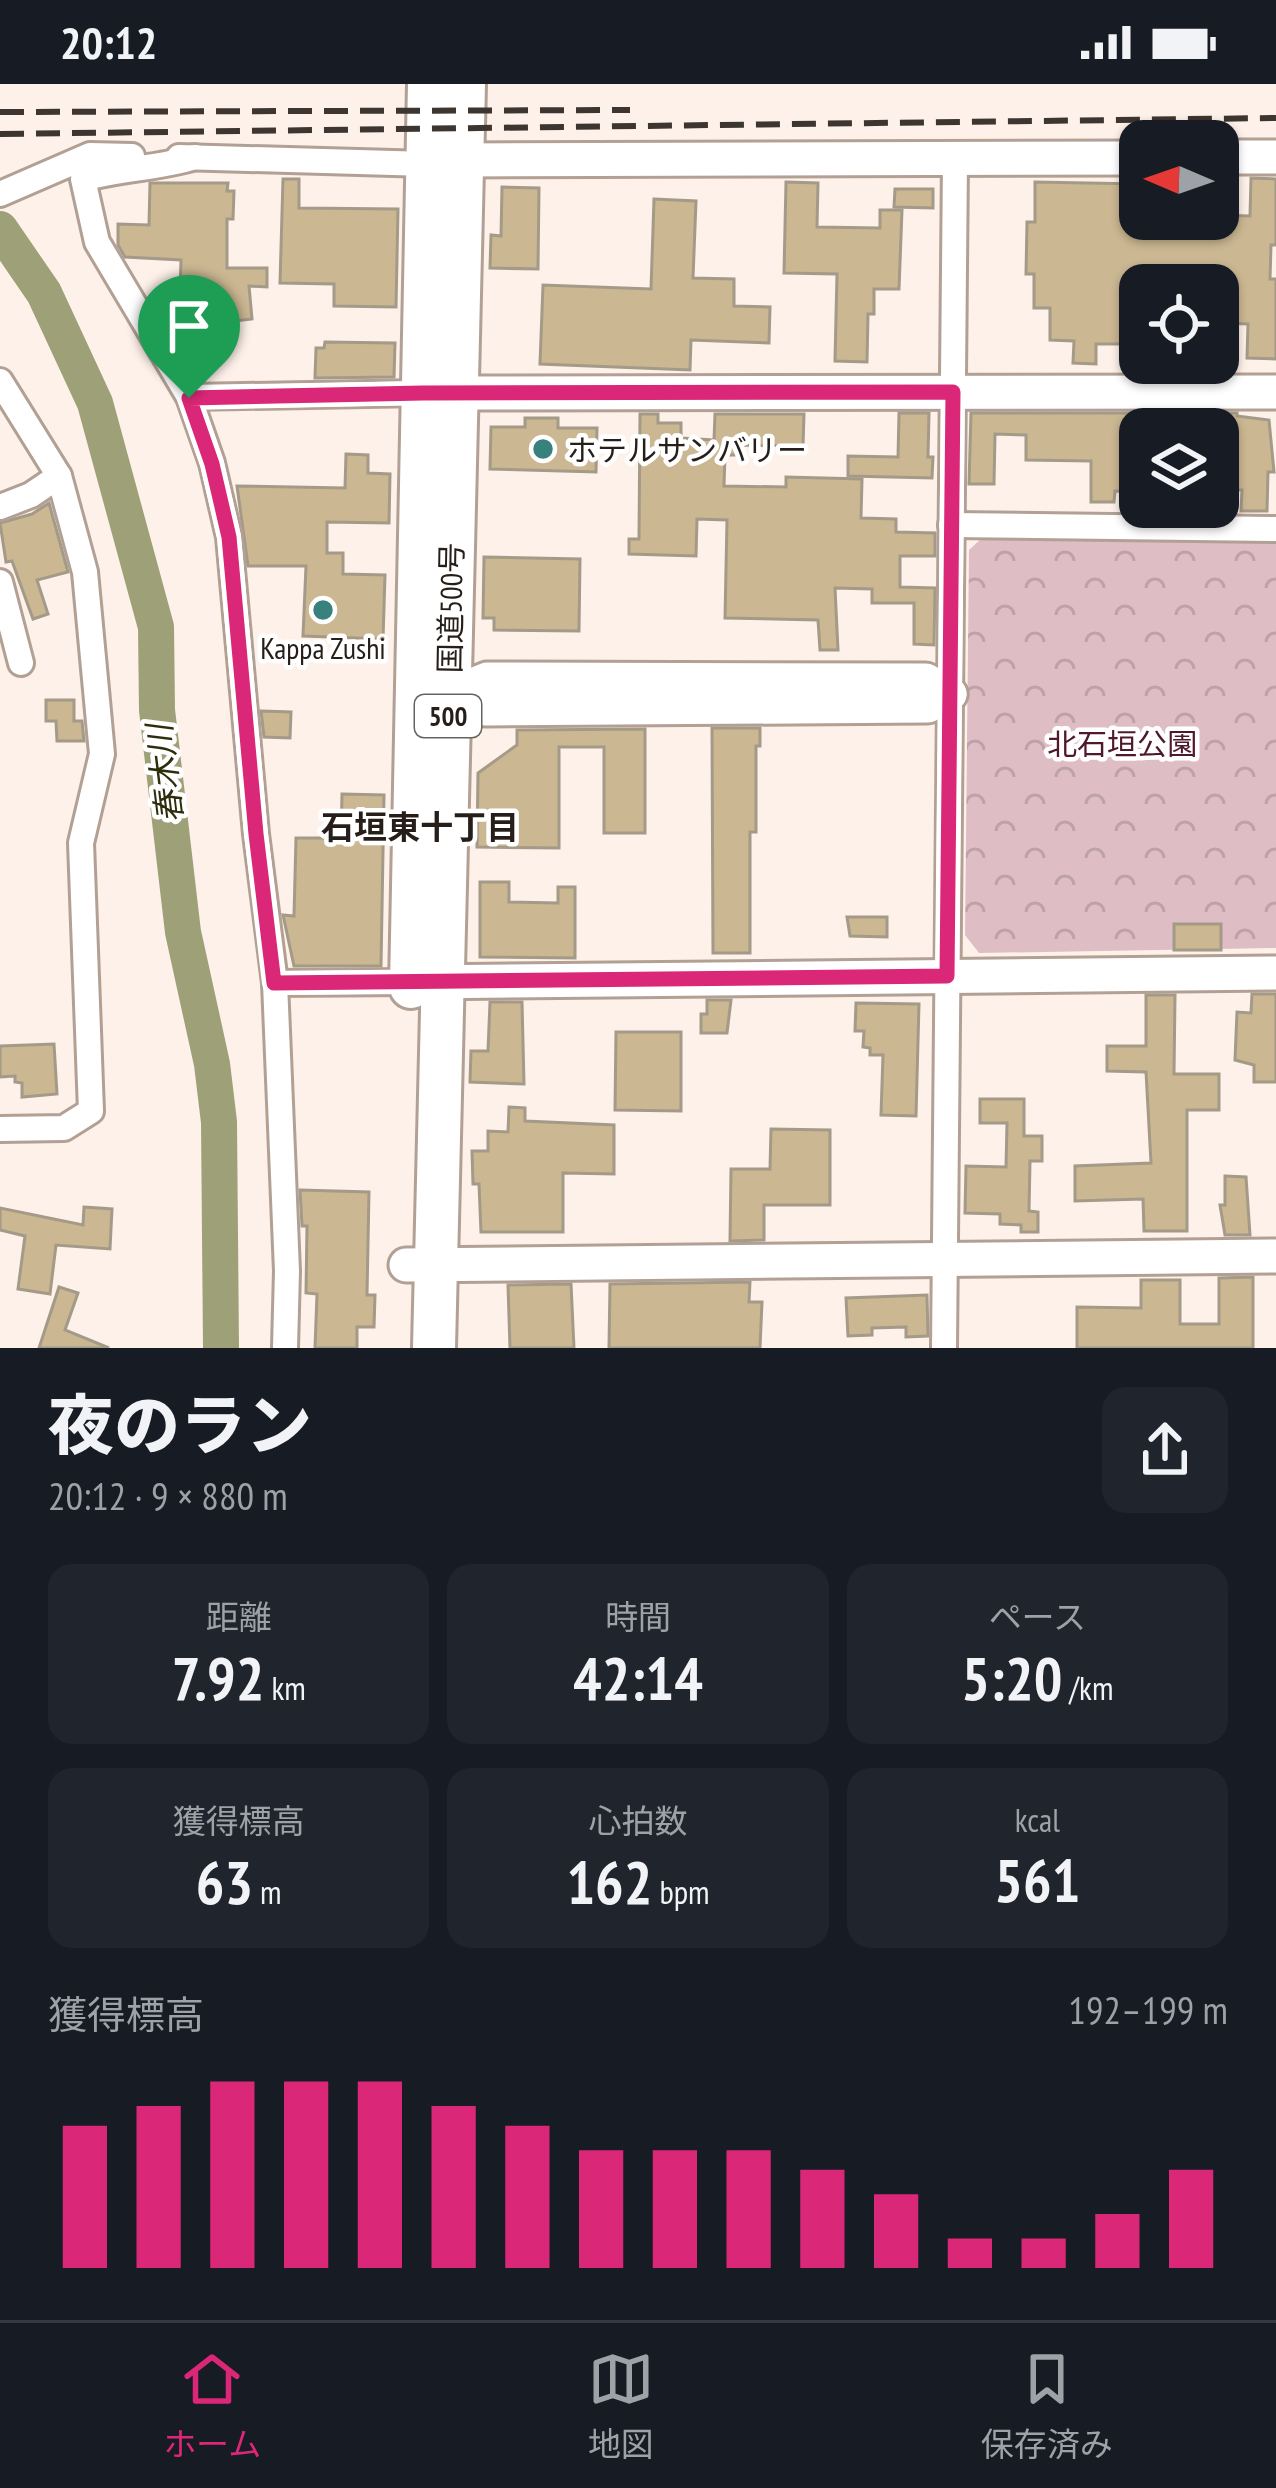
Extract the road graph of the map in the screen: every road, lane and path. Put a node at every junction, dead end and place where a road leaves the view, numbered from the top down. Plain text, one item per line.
1 (429, 84) edge
2 (464, 84) edge
3 (194, 157) junction
4 (1239, 157) edge
5 (1276, 157) edge
6 (1119, 158) edge
7 (955, 160) junction
8 (445, 162) junction
9 (0, 194) edge
10 (0, 381) edge
11 (953, 392) junction
12 (1276, 392) edge
13 (439, 393) junction
14 (189, 398) junction
15 (59, 476) junction
16 (0, 507) edge
17 (952, 525) junction
18 (1276, 529) edge
19 (0, 582) edge
20 (416, 648) junction
21 (21, 663) dead end
22 (950, 694) junction
23 (448, 695) junction
24 (415, 788) junction
25 (1276, 973) edge
26 (947, 976) junction
27 (426, 982) junction
28 (274, 983) junction
29 (0, 1129) edge
30 (1276, 1256) edge
31 (944, 1259) junction
32 (420, 1265) junction
33 (285, 1348) edge
34 (404, 1348) edge
35 (434, 1348) edge
36 (944, 1348) edge

1 - 8 highway, 国道500号 / 500
2 - 8 highway, 国道500号 / 500
3 - 8 street
3 - 9 street
3 - 14 street
4 - 5 street
6 - 7 street
7 - 8 street
7 - 11 street
8 - 13 highway, 国道500号 / 500
10 - 15 street
11 - 12 street
11 - 13 street
11 - 17 street
13 - 14 street
13 - 20 highway, 国道500号 / 500
13 - 23 highway, 国道500号 / 500
14 - 28 street
15 - 16 street
15 - 29 street
17 - 18 street
17 - 22 street
19 - 21 street
20 - 23 street
20 - 24 highway, 国道500号 / 500
22 - 23 street
22 - 26 street
23 - 24 street
23 - 27 highway, 国道500号 / 500
24 - 27 highway, 国道500号 / 500
25 - 26 street
26 - 27 street
26 - 31 street
27 - 28 street
27 - 32 highway, 国道500号 / 500
28 - 33 street
30 - 31 street
31 - 32 street
31 - 36 street
32 - 34 highway, 国道500号 / 500
32 - 35 highway, 国道500号 / 500

